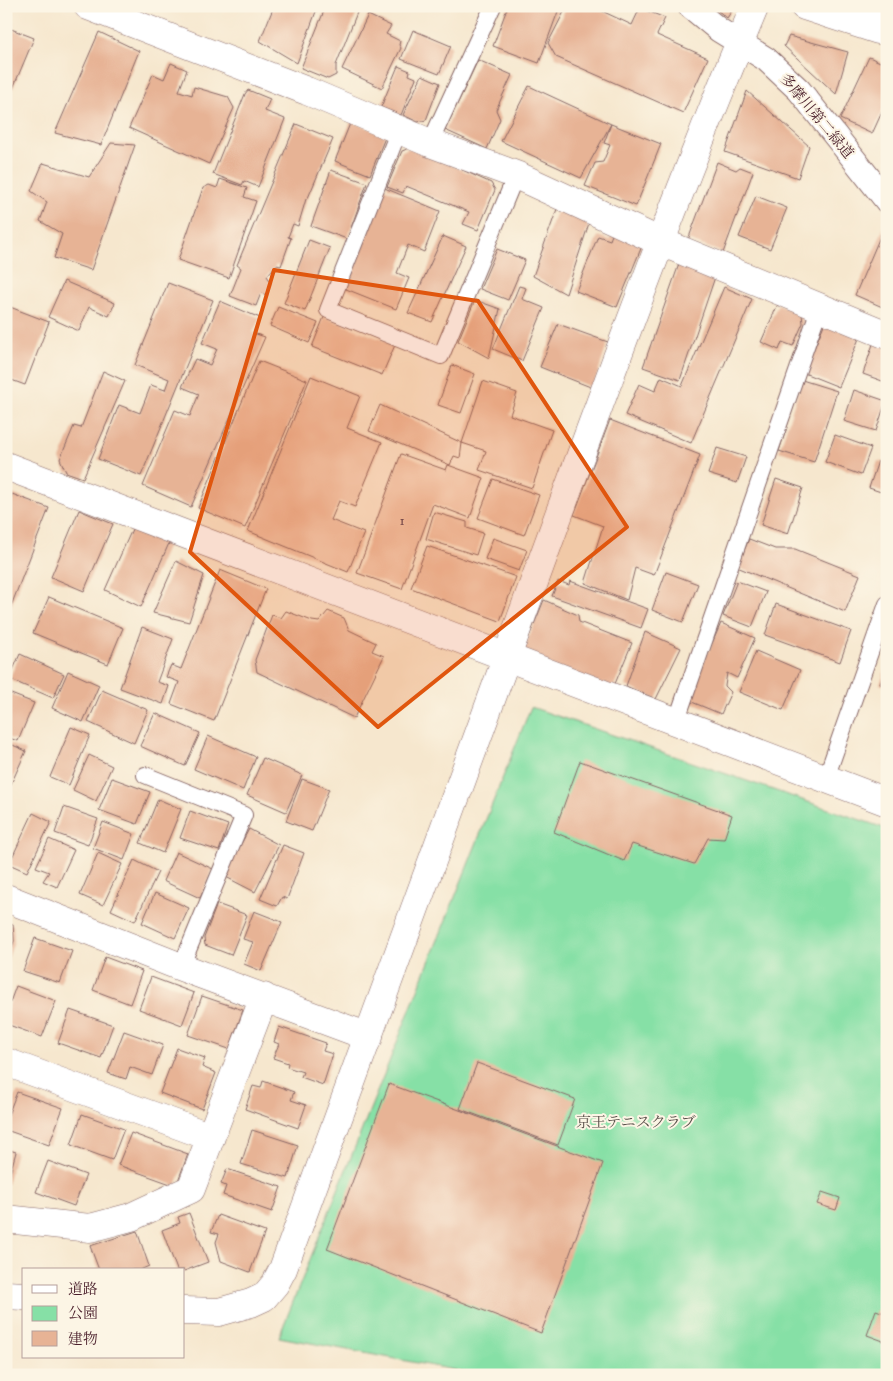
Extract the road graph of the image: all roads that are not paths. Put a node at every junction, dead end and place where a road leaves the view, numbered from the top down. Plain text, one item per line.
1 (88, 6) edge
2 (493, 6) edge
3 (690, 6) edge
4 (755, 6) edge
5 (804, 6) edge
6 (876, 6) edge
7 (887, 14) edge
8 (887, 30) edge
9 (739, 42) junction
10 (399, 130) junction
11 (430, 144) junction
12 (516, 175) junction
13 (887, 201) edge
14 (661, 242) junction
15 (820, 306) junction
16 (887, 334) edge
17 (6, 466) edge
18 (887, 604) edge
19 (506, 658) junction
20 (676, 722) junction
21 (145, 775) dead end
22 (826, 778) junction
23 (887, 802) edge
24 (6, 898) edge
25 (181, 967) junction
26 (264, 997) junction
27 (369, 1037) junction
28 (6, 1062) edge
29 (211, 1137) junction
30 (6, 1219) edge
31 (6, 1294) edge
32 (22, 1296) edge
33 (185, 1311) edge

1 - 10 street
2 - 11 lane
3 - 9 street, 多摩川第二緑道
4 - 9 street
5 - 8 street
6 - 7 street
9 - 13 street, 多摩川第二緑道
9 - 14 street
10 - 11 street
10 - 12 lane
11 - 12 street
12 - 14 street
14 - 15 street
14 - 19 street
15 - 16 street
15 - 20 lane
17 - 19 street
18 - 22 lane
19 - 20 street
19 - 27 street
20 - 22 street
21 - 25 lane
22 - 23 street
24 - 25 street
25 - 26 street
26 - 27 street
26 - 29 street
27 - 33 street
28 - 29 street
29 - 30 street
31 - 32 street

